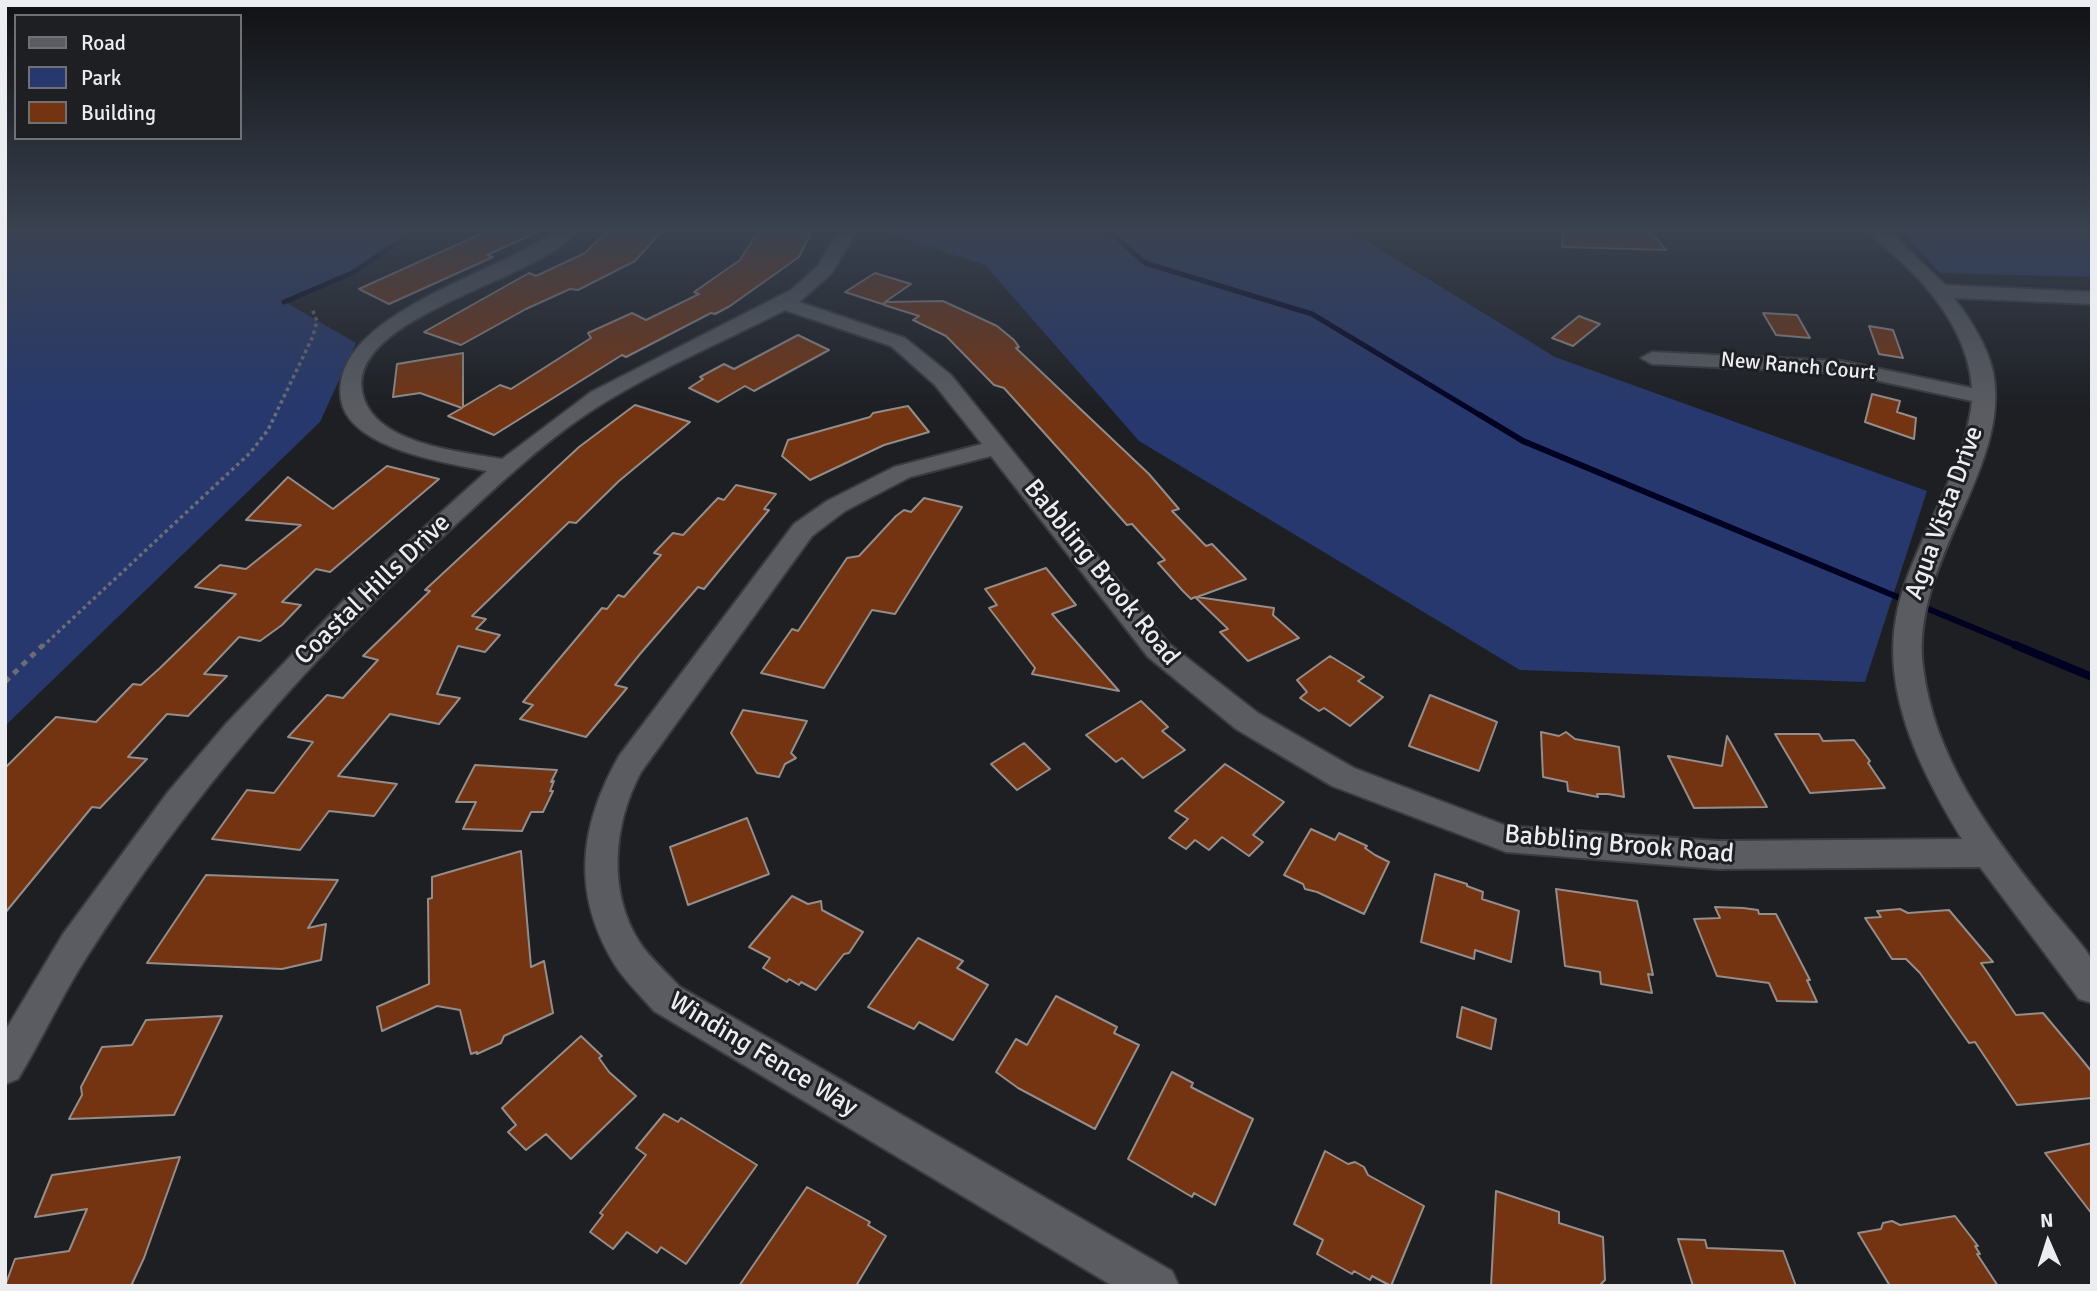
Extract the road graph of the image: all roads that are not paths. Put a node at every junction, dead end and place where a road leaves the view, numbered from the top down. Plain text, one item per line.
1 (458, 291) edge
2 (801, 291) edge
3 (1939, 291) edge
4 (1944, 291) edge
5 (2092, 298) edge
6 (782, 303) junction
7 (1652, 358) dead end
8 (1984, 397) junction
9 (999, 447) junction
10 (506, 467) junction
11 (1986, 852) junction
12 (2092, 987) edge
13 (5, 1066) edge
14 (1157, 1286) edge

1 - 10 street
2 - 6 street, Coastal Hills Drive
3 - 8 street, Agua Vista Drive
4 - 5 street
6 - 9 street, Babbling Brook Road
6 - 10 street, Coastal Hills Drive
7 - 8 street, New Ranch Court
8 - 11 street, Agua Vista Drive
9 - 11 street, Babbling Brook Road
9 - 14 street, Winding Fence Way
10 - 13 street, Coastal Hills Drive
11 - 12 street, Agua Vista Drive

